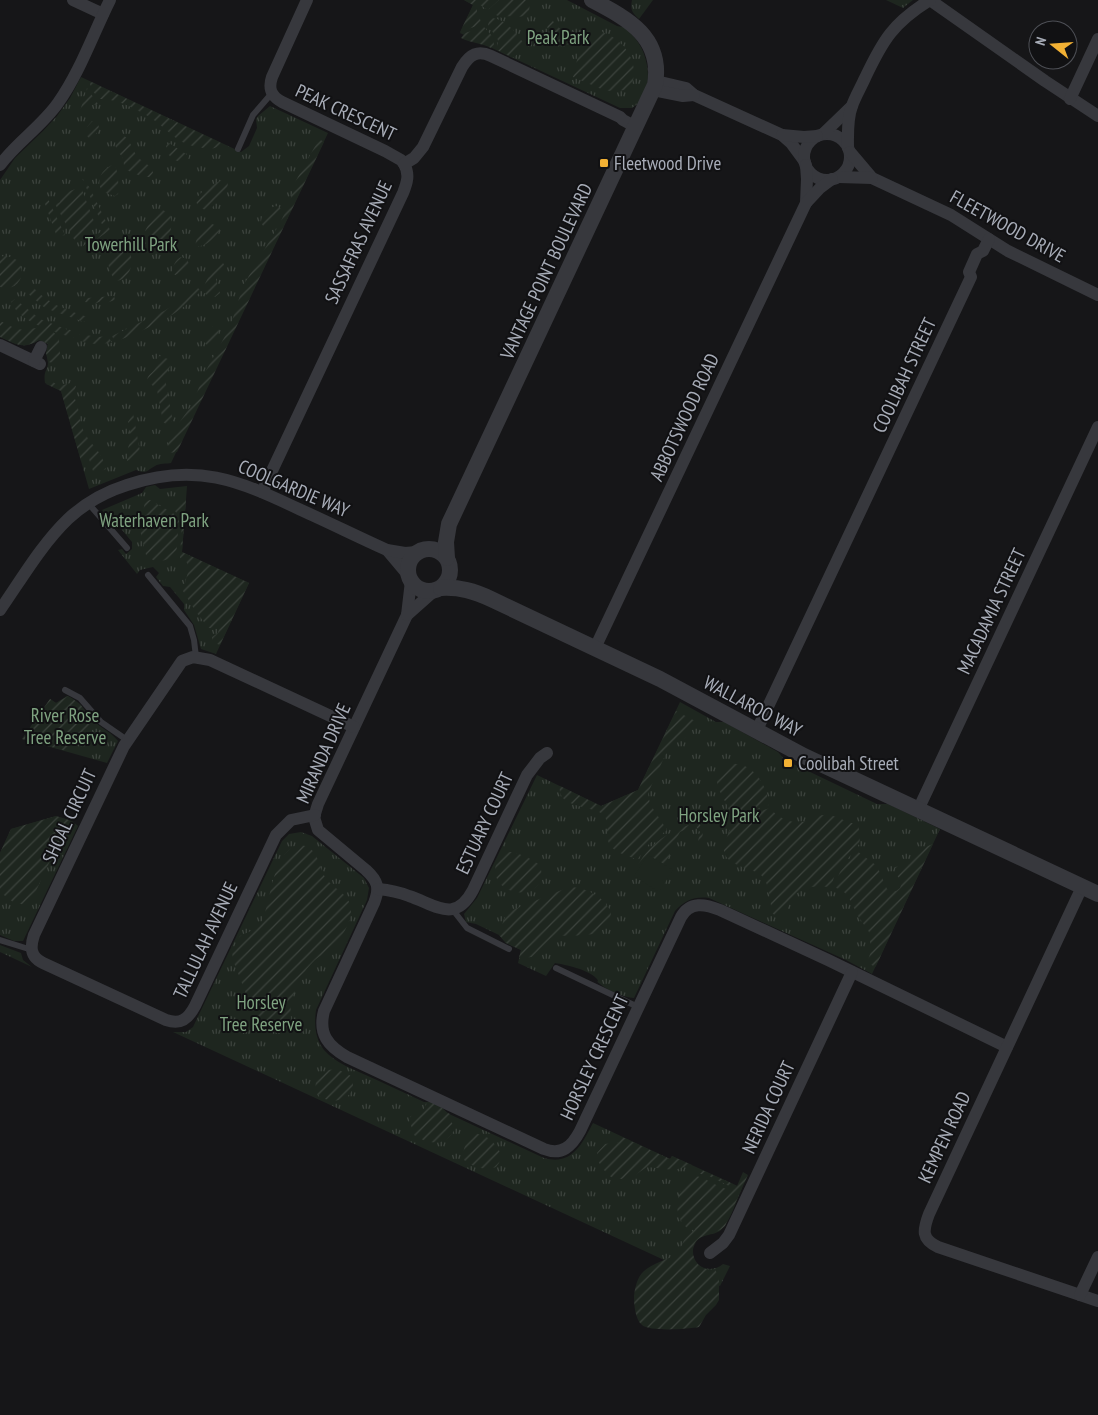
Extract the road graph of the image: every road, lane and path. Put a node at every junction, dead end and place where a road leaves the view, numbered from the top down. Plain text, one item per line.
1 (73, 0) edge
2 (110, 0) edge
3 (307, 0) edge
4 (592, 0) edge
5 (930, 0) edge
6 (103, 14) junction
7 (1098, 39) edge
8 (654, 86) junction
9 (272, 94) junction
10 (1070, 99) junction
11 (852, 106) junction
12 (1098, 116) edge
13 (637, 125) junction
14 (782, 135) junction
15 (820, 135) junction
16 (238, 149) dead end
17 (849, 150) junction
18 (805, 163) junction
19 (404, 164) junction
20 (0, 165) edge
21 (836, 178) junction
22 (872, 178) junction
23 (806, 203) junction
24 (989, 240) junction
25 (1098, 295) edge
26 (0, 345) edge
27 (41, 347) dead end
28 (1098, 428) edge
29 (262, 492) junction
30 (88, 503) junction
31 (449, 524) junction
32 (126, 548) dead end
33 (387, 550) junction
34 (420, 550) junction
35 (448, 562) junction
36 (148, 575) dead end
37 (409, 578) junction
38 (437, 589) junction
39 (472, 590) junction
40 (0, 610) edge
41 (407, 615) junction
42 (595, 648) junction
43 (196, 657) junction
44 (65, 690) dead end
45 (354, 727) junction
46 (756, 732) junction
47 (128, 740) junction
48 (547, 752) dead end
49 (918, 810) junction
50 (315, 819) junction
51 (1082, 887) junction
52 (378, 889) junction
53 (1098, 894) edge
54 (453, 910) junction
55 (0, 940) edge
56 (509, 949) dead end
57 (32, 950) junction
58 (556, 968) dead end
59 (852, 972) junction
60 (638, 1007) junction
61 (1007, 1047) junction
62 (710, 1253) dead end
63 (1098, 1257) edge
64 (1080, 1295) junction
65 (1098, 1301) edge

1 - 6 street
2 - 6 street
3 - 9 street, PEAK CRESCENT
4 - 8 street
5 - 10 street
5 - 11 street
6 - 20 street
7 - 10 street
8 - 13 street, VANTAGE POINT BOULEVARD
8 - 14 street
9 - 16 lane, PEAK CRESCENT
9 - 19 street, PEAK CRESCENT
10 - 12 street
11 - 15 street
11 - 17 street
13 - 19 street, SASSAFRAS AVENUE
13 - 31 street, VANTAGE POINT BOULEVARD
14 - 15 street
14 - 18 street
15 - 17 street
15 - 18 street
17 - 21 street
17 - 22 street, FLEETWOOD DRIVE
18 - 21 street
18 - 23 street, ABBOTSWOOD ROAD
19 - 29 street, SASSAFRAS AVENUE
21 - 22 street, FLEETWOOD DRIVE
21 - 23 street, ABBOTSWOOD ROAD
22 - 24 street, FLEETWOOD DRIVE
23 - 42 street, ABBOTSWOOD ROAD
24 - 25 street, FLEETWOOD DRIVE
24 - 46 street, COOLIBAH STREET
26 - 27 street
28 - 49 street, MACADAMIA STREET
29 - 30 street, COOLGARDIE WAY
29 - 33 street, COOLGARDIE WAY
30 - 32 lane
30 - 40 street, COOLGARDIE WAY
31 - 34 street, VANTAGE POINT BOULEVARD
31 - 35 street, VANTAGE POINT BOULEVARD
33 - 34 street, COOLGARDIE WAY
33 - 37 street, COOLGARDIE WAY
34 - 35 street
34 - 37 street
35 - 38 street
35 - 39 street, WALLAROO WAY
36 - 43 lane
37 - 38 street
37 - 41 street, MIRANDA DRIVE
38 - 39 street, WALLAROO WAY
38 - 41 street, MIRANDA DRIVE
39 - 42 street, WALLAROO WAY
41 - 45 street, MIRANDA DRIVE
42 - 46 street, WALLAROO WAY
43 - 45 street
43 - 47 street, SHOAL CIRCUIT
44 - 47 lane
45 - 50 street, MIRANDA DRIVE
46 - 49 street, WALLAROO WAY
47 - 57 street, SHOAL CIRCUIT
48 - 54 street, ESTUARY COURT
49 - 51 street, WALLAROO WAY
50 - 52 street, MIRANDA DRIVE
50 - 57 street, TALLULAH AVENUE
51 - 53 street, WALLAROO WAY
51 - 61 street, KEMPEN ROAD
52 - 54 street
52 - 60 street, HORSLEY CRESCENT
54 - 56 lane
55 - 57 lane, TALLULAH AVENUE
58 - 60 lane
59 - 60 street, HORSLEY CRESCENT
59 - 61 street, HORSLEY CRESCENT
59 - 62 street, NERIDA COURT
61 - 64 street, KEMPEN ROAD
63 - 64 street
64 - 65 street, KEMPEN ROAD

